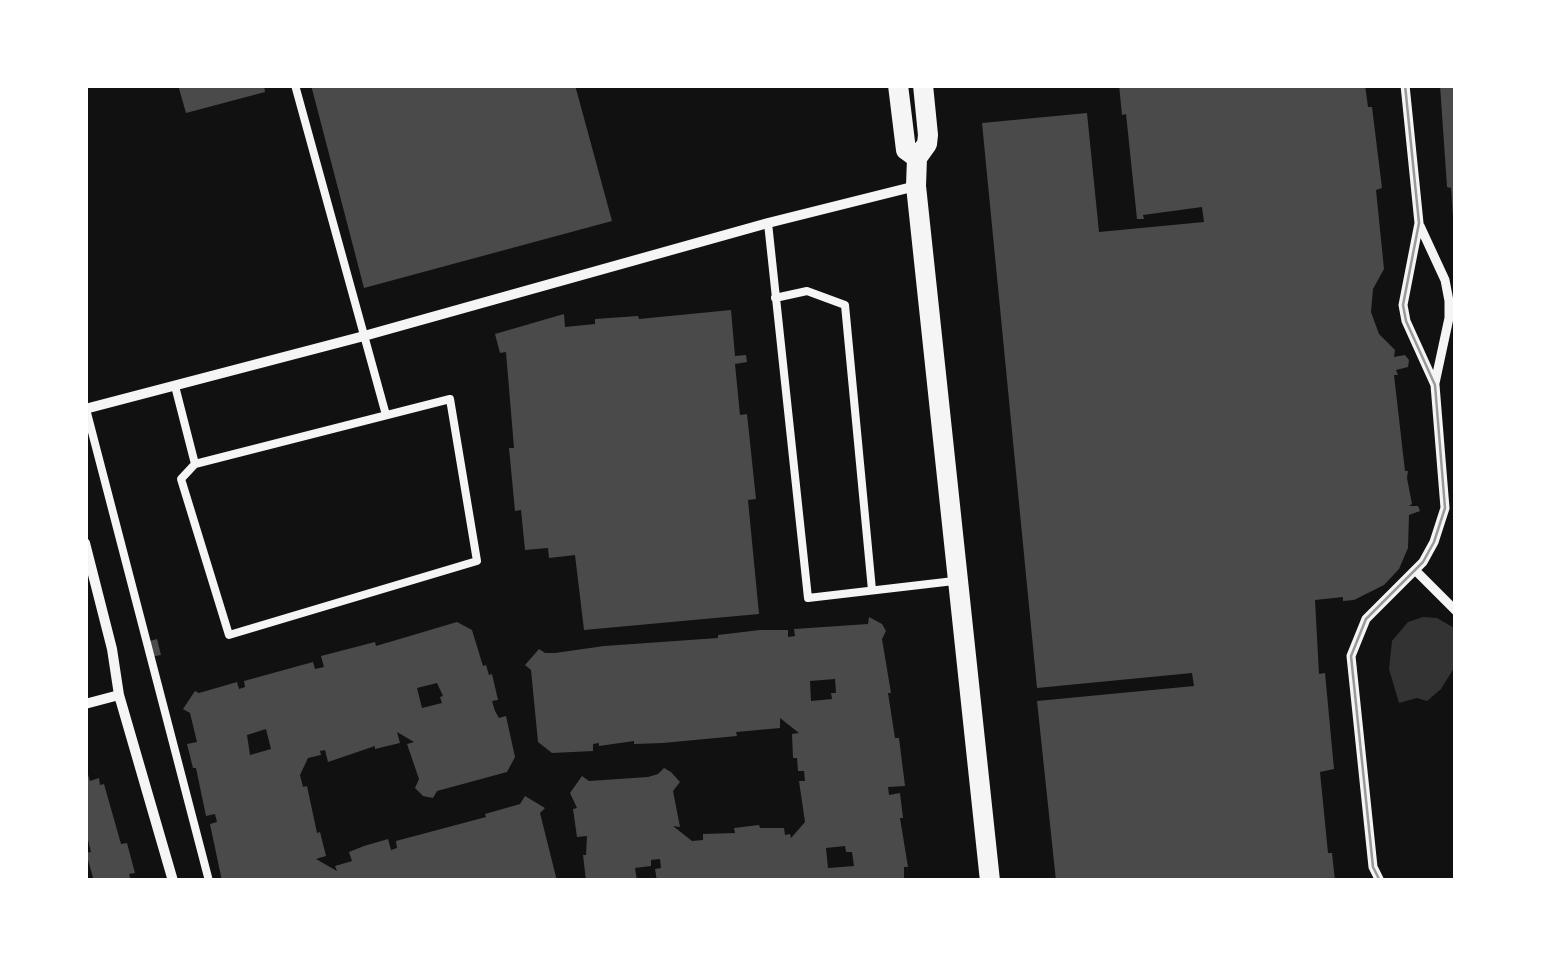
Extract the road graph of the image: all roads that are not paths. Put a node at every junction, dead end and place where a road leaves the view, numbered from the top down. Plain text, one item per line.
1 (295, 85) edge
2 (898, 85) edge
3 (923, 85) edge
4 (1406, 85) edge
5 (917, 158) junction
6 (916, 186) junction
7 (768, 223) junction
8 (1419, 223) junction
9 (775, 298) junction
10 (1453, 301) edge
11 (364, 336) junction
12 (176, 386) junction
13 (1435, 386) junction
14 (86, 409) edge
15 (386, 415) junction
16 (194, 464) junction
17 (85, 543) edge
18 (1416, 571) junction
19 (960, 580) junction
20 (872, 590) junction
21 (1456, 610) edge
22 (120, 695) junction
23 (85, 704) edge
24 (173, 881) edge
25 (209, 881) edge
26 (990, 881) edge
27 (1380, 881) edge

1 - 11 lane
2 - 5 main road
3 - 5 main road
4 - 8 street
5 - 6 main road
6 - 7 street
6 - 19 main road
7 - 9 lane
7 - 11 street
8 - 10 street
8 - 13 street
9 - 20 lane
9 - 20 lane
10 - 13 street
11 - 12 street
11 - 15 lane
12 - 14 street
12 - 16 lane
13 - 18 street
14 - 25 lane
15 - 16 lane
15 - 16 lane
17 - 22 street
18 - 21 street
18 - 27 street
19 - 20 lane
19 - 26 main road
22 - 23 street
22 - 24 street

